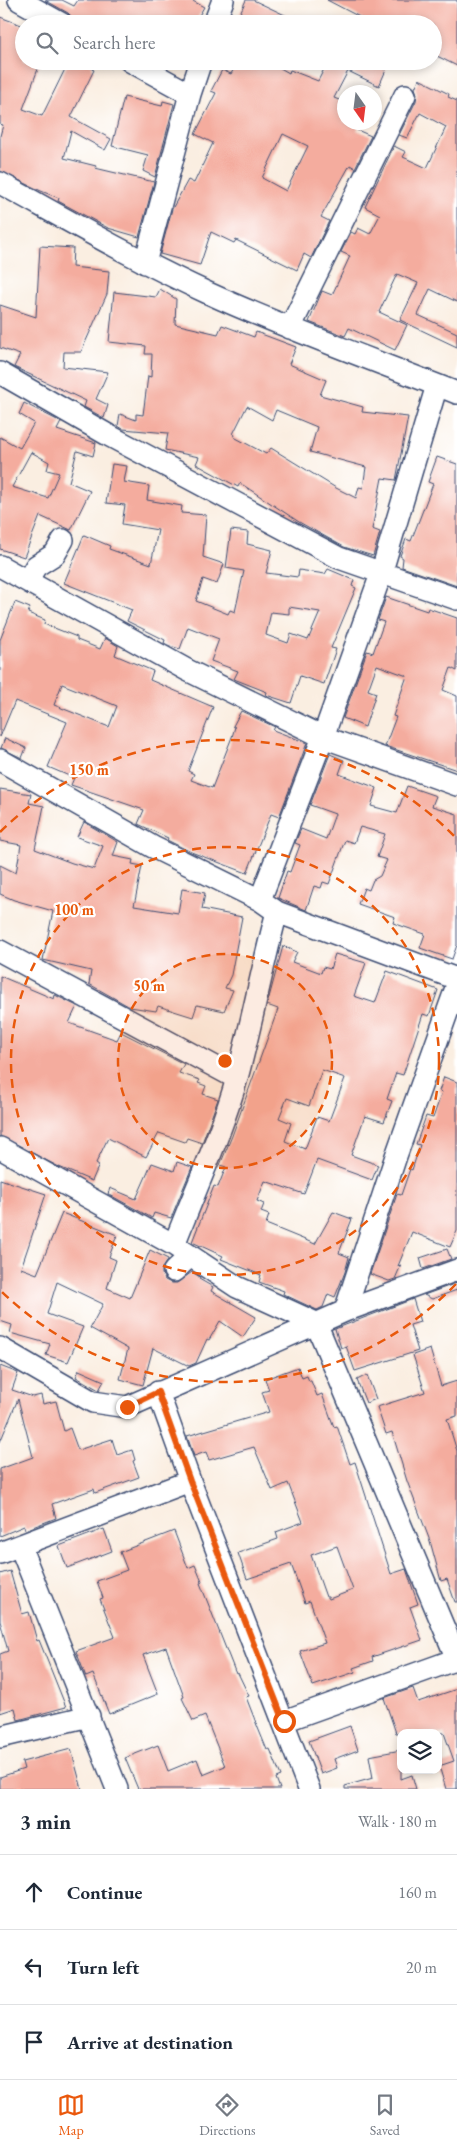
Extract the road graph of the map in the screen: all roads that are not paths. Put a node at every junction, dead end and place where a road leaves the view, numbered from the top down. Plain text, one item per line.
1 (19, 0) edge
2 (223, 0) edge
3 (46, 15) edge
4 (217, 15) edge
5 (146, 70) edge
6 (198, 70) edge
7 (190, 94) junction
8 (405, 95) dead end
9 (0, 183) edge
10 (145, 263) junction
11 (290, 328) junction
12 (0, 374) edge
13 (437, 385) junction
14 (457, 393) edge
15 (63, 540) dead end
16 (0, 566) edge
17 (381, 574) junction
18 (27, 581) junction
19 (457, 599) edge
20 (323, 737) junction
21 (0, 760) edge
22 (457, 785) edge
23 (269, 906) junction
24 (0, 951) edge
25 (457, 979) edge
26 (457, 985) edge
27 (236, 1078) junction
28 (0, 1148) edge
29 (179, 1257) junction
30 (457, 1270) edge
31 (345, 1311) junction
32 (316, 1323) junction
33 (0, 1348) edge
34 (158, 1392) junction
35 (190, 1481) junction
36 (20, 1546) junction
37 (0, 1553) edge
38 (457, 1659) edge
39 (89, 1716) junction
40 (284, 1721) junction
41 (0, 1737) edge
42 (117, 1789) edge
43 (310, 1789) edge

1 - 3 street
2 - 4 street
5 - 7 street
6 - 7 street
7 - 10 street
8 - 11 street
9 - 10 street
10 - 11 street
11 - 13 street
12 - 17 street
13 - 14 street
13 - 17 street
15 - 18 street
16 - 18 street
17 - 19 street
17 - 20 street
18 - 20 street
20 - 22 street
20 - 23 street
21 - 23 street
23 - 25 street
23 - 27 street
24 - 27 street
26 - 31 street
27 - 29 street
28 - 29 street
29 - 32 street
30 - 31 street
31 - 32 street
32 - 34 street
32 - 38 street
33 - 34 street
34 - 35 street
35 - 36 street
35 - 40 street
36 - 37 street
36 - 39 street
38 - 40 street
39 - 41 street
39 - 42 street
40 - 43 street

